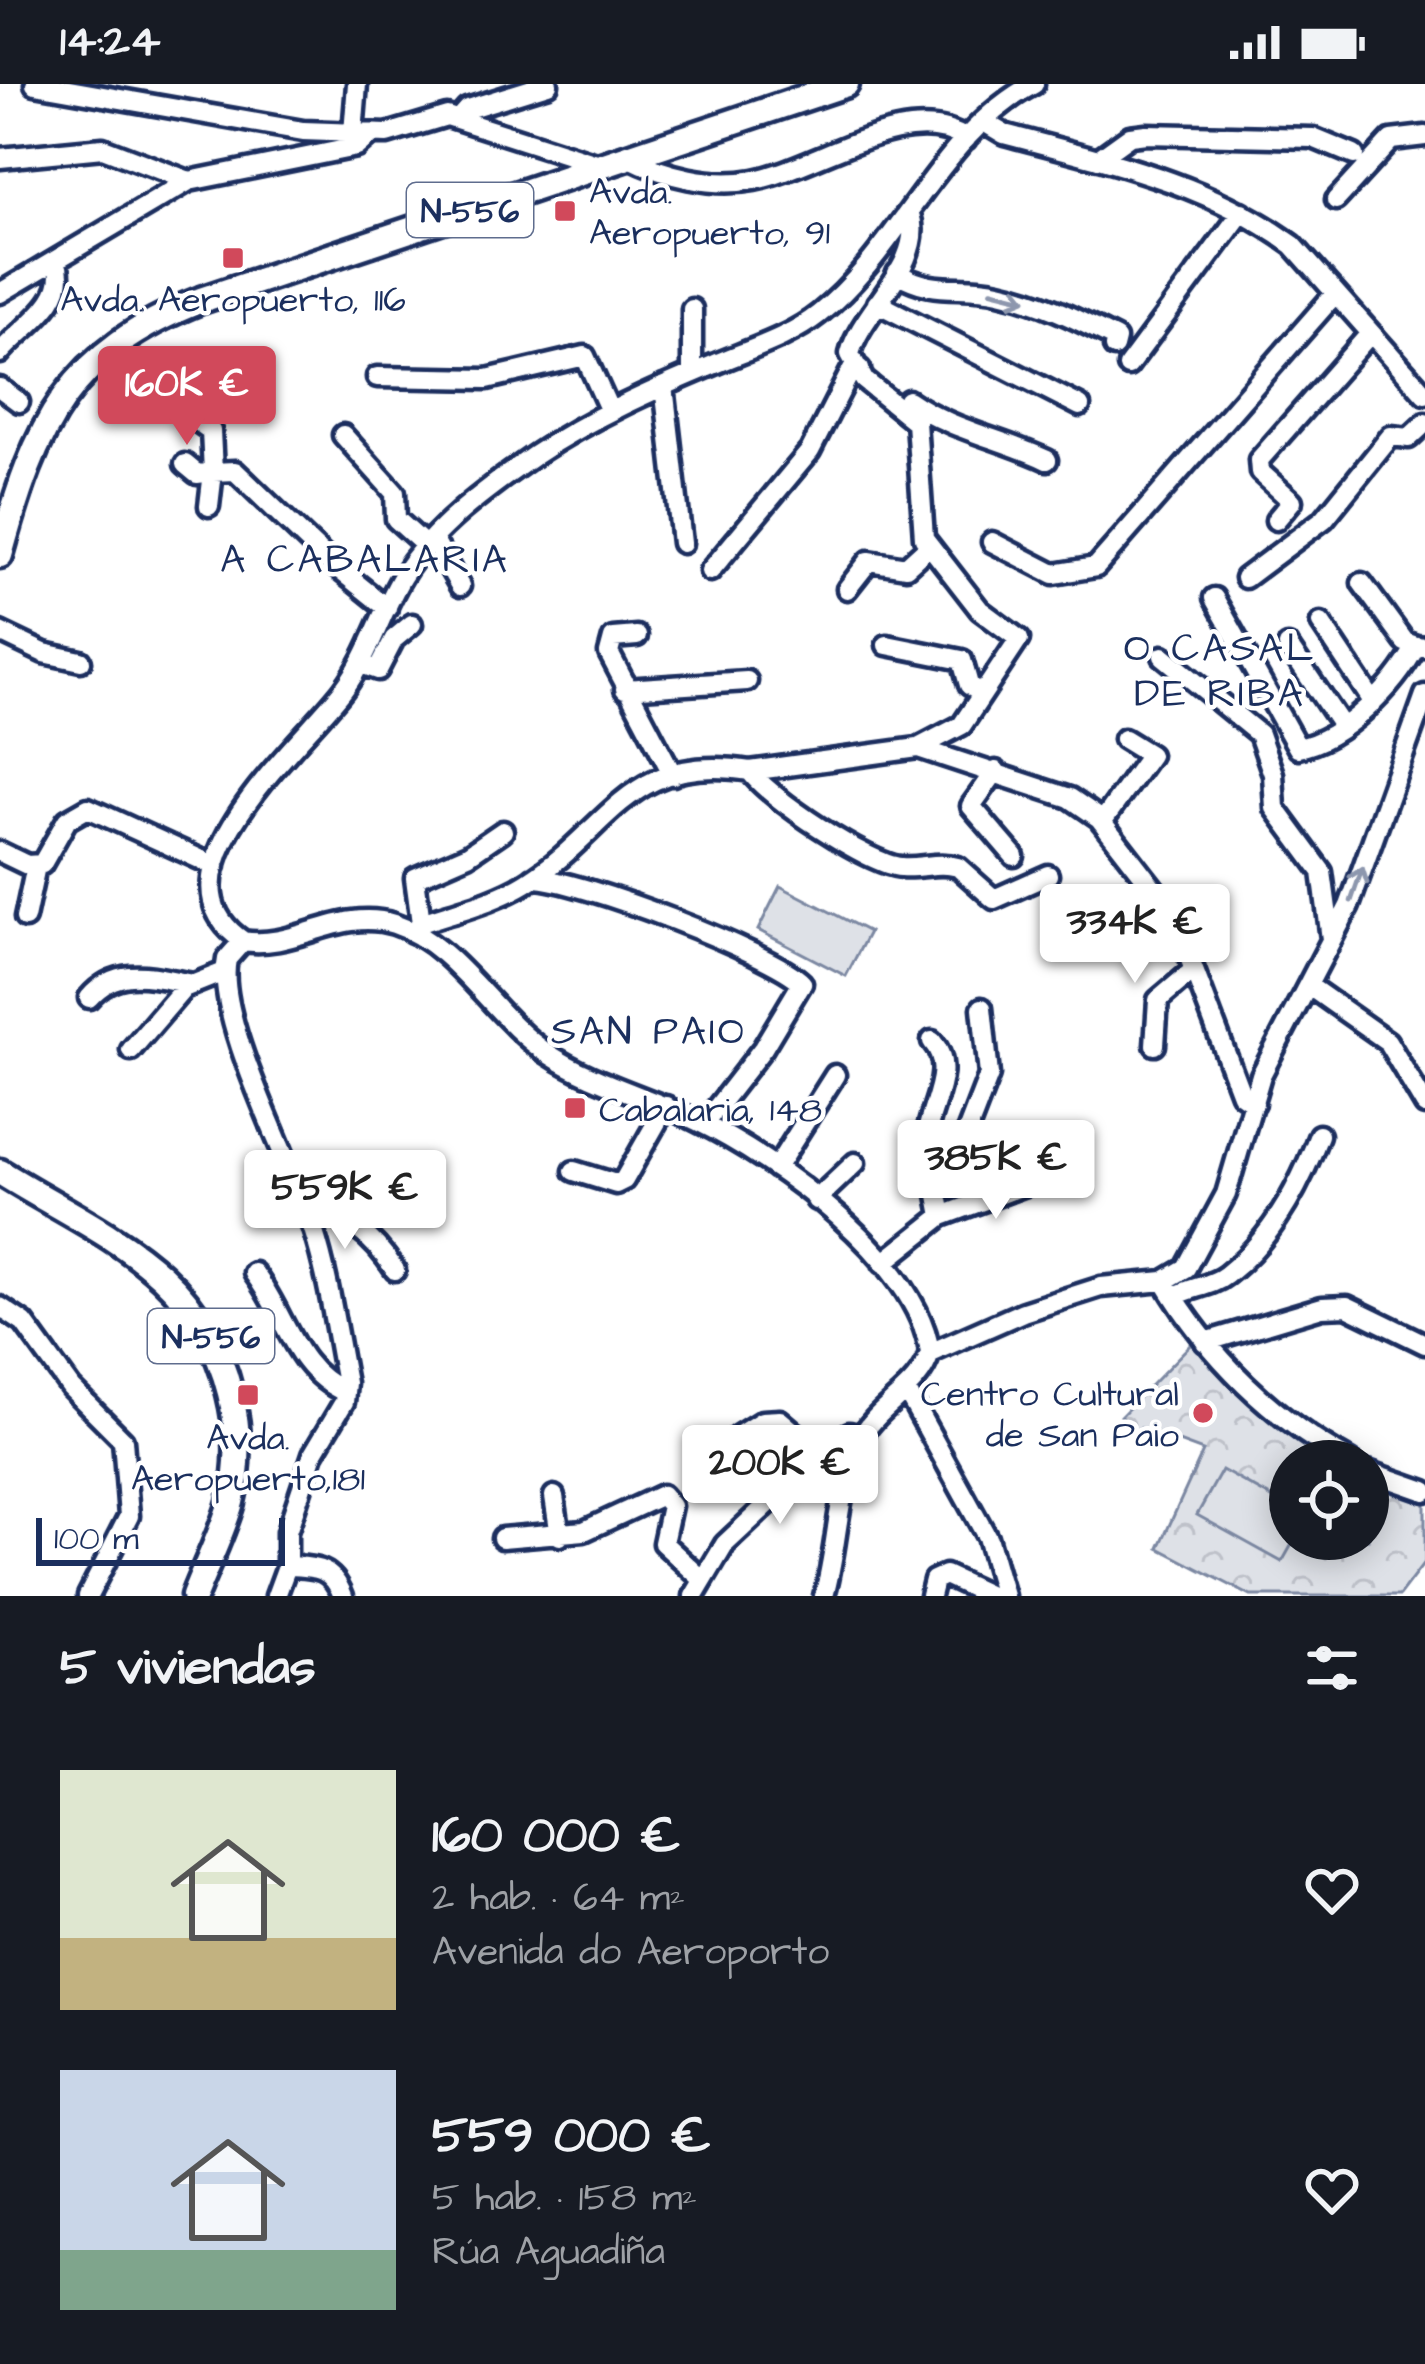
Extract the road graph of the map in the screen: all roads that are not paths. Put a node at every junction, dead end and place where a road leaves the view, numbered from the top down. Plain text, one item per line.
1 (35, 84) edge
2 (357, 84) edge
3 (548, 84) edge
4 (846, 84) edge
5 (1034, 84) edge
6 (459, 118) junction
7 (984, 122) junction
8 (362, 134) junction
9 (1425, 136) edge
10 (967, 139) junction
11 (1354, 155) dead end
12 (0, 158) edge
13 (1099, 159) junction
14 (615, 162) junction
15 (189, 181) junction
16 (1336, 200) dead end
17 (1242, 212) junction
18 (910, 214) junction
19 (56, 260) junction
20 (896, 274) junction
21 (0, 293) edge
22 (1334, 296) junction
23 (877, 303) junction
24 (692, 309) dead end
25 (1368, 335) junction
26 (1114, 347) dead end
27 (0, 352) edge
28 (102, 353) junction
29 (854, 365) junction
30 (1128, 365) dead end
31 (692, 374) junction
32 (377, 377) dead end
33 (664, 386) junction
34 (0, 388) edge
35 (1425, 394) edge
36 (19, 402) dead end
37 (1080, 406) dead end
38 (609, 409) junction
39 (1425, 423) edge
40 (343, 435) dead end
41 (1047, 460) dead end
42 (185, 464) dead end
43 (213, 472) junction
44 (209, 506) dead end
45 (1276, 520) dead end
46 (992, 542) dead end
47 (430, 543) junction
48 (682, 543) dead end
49 (928, 546) junction
50 (0, 555) edge
51 (710, 571) dead end
52 (1245, 578) dead end
53 (1362, 583) dead end
54 (460, 586) dead end
55 (847, 589) dead end
56 (1214, 598) dead end
57 (387, 608) junction
58 (1321, 623) dead end
59 (412, 624) dead end
60 (0, 632) edge
61 (637, 636) dead end
62 (887, 645) dead end
63 (1288, 646) dead end
64 (1420, 646) edge
65 (1163, 656) dead end
66 (81, 661) dead end
67 (361, 664) junction
68 (748, 681) dead end
69 (625, 689) junction
70 (982, 694) junction
71 (1425, 695) edge
72 (1372, 700) junction
73 (1342, 726) junction
74 (1124, 739) dead end
75 (918, 748) junction
76 (750, 771) junction
77 (996, 771) junction
78 (673, 775) junction
79 (1102, 822) junction
80 (503, 831) dead end
81 (0, 852) edge
82 (1015, 856) dead end
83 (36, 866) junction
84 (215, 866) junction
85 (1048, 875) dead end
86 (533, 878) junction
87 (25, 918) dead end
88 (417, 927) junction
89 (243, 940) junction
90 (1332, 946) junction
91 (1191, 971) junction
92 (224, 972) junction
93 (192, 984) junction
94 (1309, 986) junction
95 (89, 998) dead end
96 (982, 1008) dead end
97 (932, 1041) dead end
98 (1155, 1045) dead end
99 (130, 1050) dead end
100 (835, 1075) dead end
101 (1254, 1103) junction
102 (1425, 1105) edge
103 (666, 1106) junction
104 (704, 1124) junction
105 (1319, 1135) dead end
106 (1032, 1150) dead end
107 (855, 1163) dead end
108 (776, 1168) junction
109 (0, 1172) edge
110 (574, 1172) dead end
111 (934, 1174) junction
112 (816, 1200) junction
113 (307, 1210) junction
114 (942, 1216) junction
115 (883, 1263) junction
116 (395, 1270) dead end
117 (254, 1274) dead end
118 (1169, 1289) junction
119 (0, 1306) edge
120 (1204, 1342) junction
121 (1425, 1344) edge
122 (930, 1353) junction
123 (906, 1390) junction
124 (345, 1392) junction
125 (738, 1436) dead end
126 (862, 1436) junction
127 (1315, 1440) edge
128 (820, 1454) junction
129 (1389, 1478) edge
130 (1425, 1491) edge
131 (554, 1496) dead end
132 (560, 1536) junction
133 (502, 1538) dead end
134 (287, 1566) junction
135 (698, 1588) edge
136 (88, 1596) edge
137 (194, 1596) edge
138 (275, 1596) edge
139 (343, 1596) edge
140 (824, 1596) edge
141 (930, 1596) edge
142 (990, 1596) edge
143 (1004, 1596) edge

1 - 8 street
2 - 8 street
3 - 6 street
4 - 14 main road, N-556
5 - 7 street
6 - 8 street
6 - 14 street
7 - 10 street
7 - 13 street
8 - 15 street
9 - 16 street
10 - 14 street
10 - 18 street
11 - 13 street
12 - 15 street
13 - 17 street
14 - 28 main road, N-556
15 - 19 street
17 - 22 street
17 - 30 street
18 - 20 street
18 - 31 street
19 - 21 street
19 - 27 street
20 - 23 street
20 -> 26 street
22 - 25 street
22 - 46 street
23 - 29 street
23 - 37 street
24 - 31 street
25 - 35 street
25 - 45 street
28 - 43 street
28 - 50 main road, N-556
29 - 41 street
29 - 49 street
29 - 51 street
31 - 33 street
32 - 38 street
33 - 38 street
33 - 48 street
34 - 36 street
38 - 47 street
39 - 52 street
40 - 47 street
42 - 43 street
43 - 44 street
43 - 57 street
47 - 54 street
47 - 57 street
49 - 55 street
49 - 70 street
53 - 64 street
56 - 73 street
57 - 67 street
58 - 72 street
59 - 67 street
60 - 66 street
61 - 69 street
62 - 70 street
63 - 73 street
64 - 72 street
65 - 90 street
67 - 84 street
68 - 69 street
69 - 78 street
70 - 75 street
90 -> 71 street
72 - 73 street
74 - 79 street
75 - 76 street
75 - 77 street
76 - 78 street
76 - 85 street
77 - 79 street
77 - 82 street
78 - 86 street
79 - 91 street
80 - 88 street
81 - 83 street
83 - 84 street
83 - 87 street
84 - 89 street
86 - 88 street
86 - 104 street
88 - 89 street
88 - 103 street
89 - 92 street
90 - 94 street
91 - 98 street
91 - 101 street
92 - 93 street
92 - 113 street
93 - 95 street
93 - 99 street
94 - 101 street
94 - 102 street
96 - 111 street
97 - 111 street
100 - 108 street
101 - 118 street
103 - 104 street
103 - 110 street
104 - 108 street
105 - 118 street
106 - 114 street
107 - 112 street
108 - 112 street
109 - 137 main road, N-556
111 - 114 street
112 - 115 street
113 - 116 street
113 - 124 street
114 - 115 street
115 - 122 street
117 - 124 street
118 - 120 street
118 - 122 street
119 - 136 street
120 - 121 street
120 - 127 street
122 - 123 street
123 - 126 street
123 - 143 street
124 - 134 street
125 - 128 street
126 - 128 street
126 - 140 street
128 - 135 street
129 - 130 street
131 - 132 street
132 - 133 street
132 - 135 street
134 - 138 street
134 - 139 street
141 - 142 street

